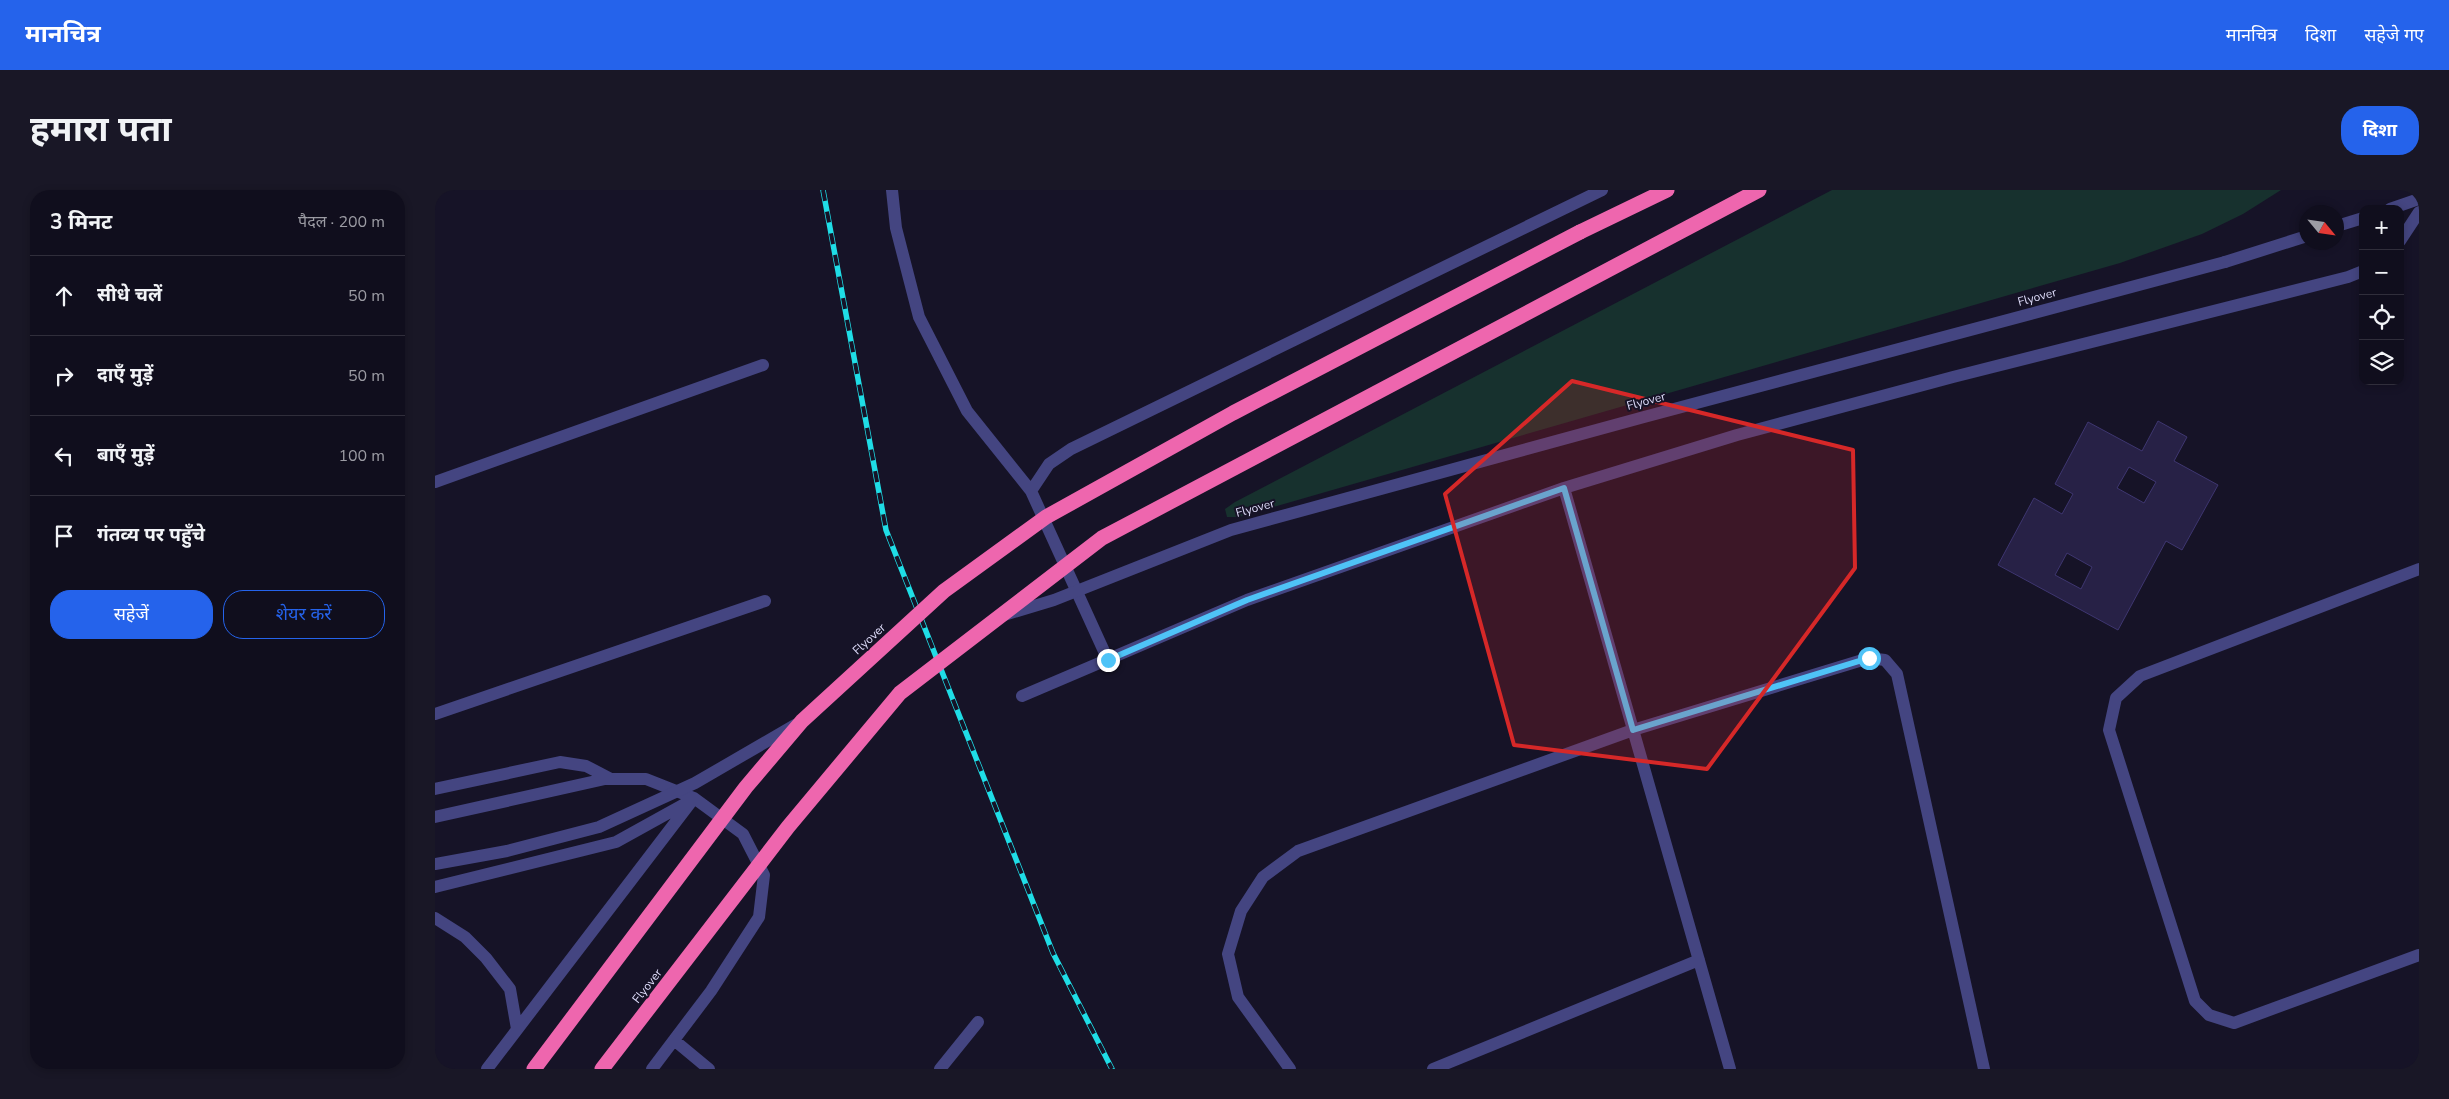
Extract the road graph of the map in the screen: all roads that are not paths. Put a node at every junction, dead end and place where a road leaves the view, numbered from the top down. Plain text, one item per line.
1 (892, 190) edge
2 (1602, 190) edge
3 (1667, 190) edge
4 (1759, 190) edge
5 (2419, 199) edge
6 (2402, 205) edge
7 (2419, 212) edge
8 (2359, 219) edge
9 (2344, 224) edge
10 (2404, 235) edge
11 (2299, 239) edge
12 (2359, 273) edge
13 (763, 365) dead end
14 (435, 482) edge
15 (1564, 488) junction
16 (1031, 491) junction
17 (2419, 569) edge
18 (765, 601) dead end
19 (999, 616) junction
20 (1108, 660) junction
21 (1022, 696) dead end
22 (435, 714) edge
23 (802, 721) junction
24 (1633, 730) junction
25 (613, 780) junction
26 (435, 789) edge
27 (694, 798) junction
28 (435, 817) edge
29 (435, 864) edge
30 (435, 887) edge
31 (435, 918) edge
32 (2419, 955) edge
33 (1699, 960) junction
34 (978, 1022) dead end
35 (517, 1030) junction
36 (674, 1040) junction
37 (487, 1069) edge
38 (534, 1069) edge
39 (602, 1069) edge
40 (652, 1069) edge
41 (709, 1069) edge
42 (940, 1069) edge
43 (1290, 1069) edge
44 (1433, 1069) edge
45 (1730, 1069) edge
46 (1983, 1069) edge

1 - 16 street
2 - 16 street
3 - 23 highway, Flyover, bridge
4 - 19 highway, Flyover, bridge
5 - 6 street
7 - 10 street
8 - 9 street
11 - 19 street, Flyover, bridge
12 - 15 street
13 - 14 street
15 - 20 street
15 - 24 street
16 - 20 street
17 - 32 street
18 - 22 street
19 - 39 highway, Flyover, bridge
20 - 21 street
23 - 29 street, Flyover, bridge
23 - 38 highway, Flyover, bridge
24 - 33 street
24 - 43 street
24 - 46 street
25 - 26 street
25 - 27 street
25 - 28 street
27 - 30 street
27 - 35 street
27 - 36 street
31 - 35 street
33 - 44 street
33 - 45 street
34 - 42 street
35 - 37 street
36 - 40 street
36 - 41 street

